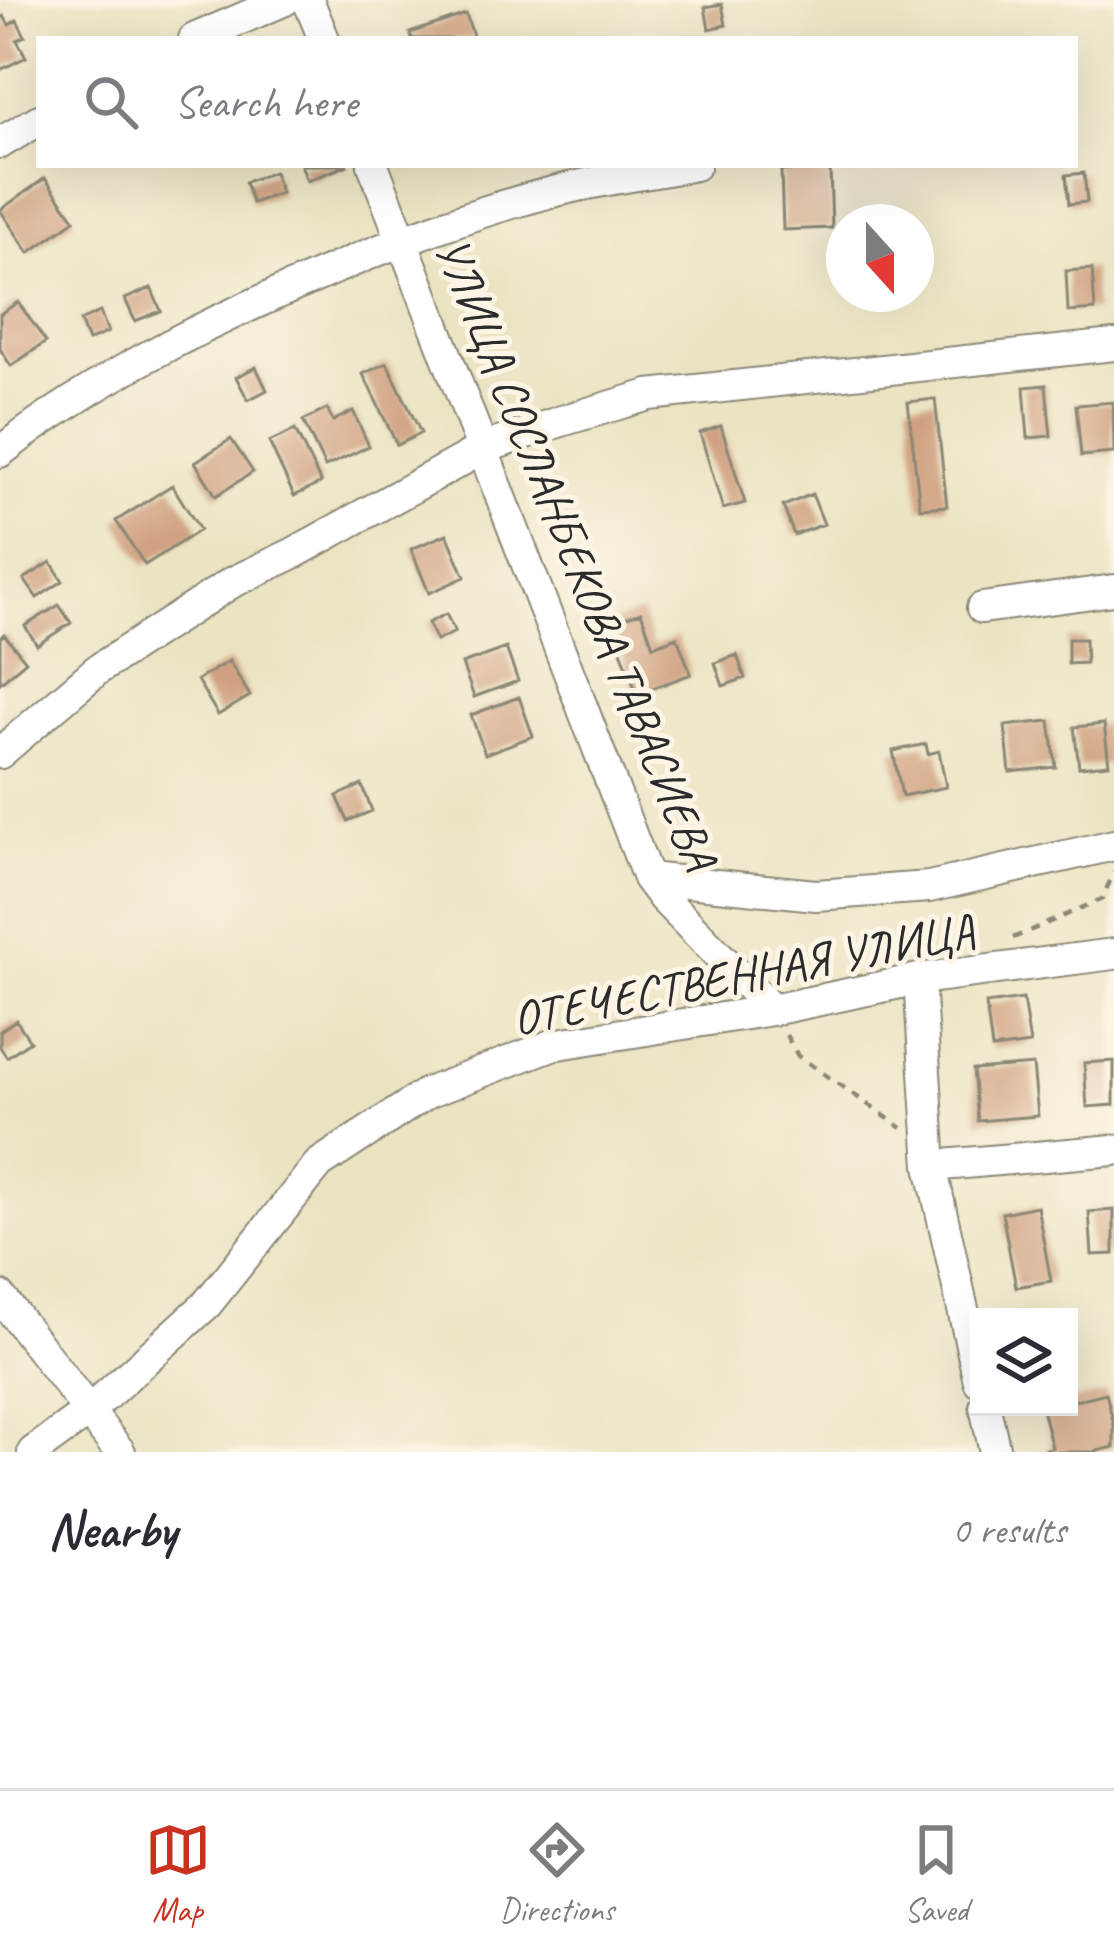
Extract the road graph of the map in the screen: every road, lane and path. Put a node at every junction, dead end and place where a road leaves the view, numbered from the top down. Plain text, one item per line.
1 (285, 0) edge
2 (308, 0) edge
3 (201, 36) edge
4 (323, 36) edge
5 (36, 123) edge
6 (0, 143) edge
7 (374, 168) edge
8 (678, 168) edge
9 (402, 239) junction
10 (1114, 344) edge
11 (482, 448) junction
12 (0, 452) edge
13 (1114, 590) edge
14 (982, 608) dead end
15 (0, 753) edge
16 (1114, 845) edge
17 (1114, 872) edge
18 (648, 878) junction
19 (1000, 944) dead end
20 (1114, 954) edge
21 (919, 979) junction
22 (772, 1010) junction
23 (1114, 1150) edge
24 (931, 1166) junction
25 (0, 1296) edge
26 (970, 1341) edge
27 (89, 1411) junction
28 (987, 1416) edge
29 (33, 1452) edge
30 (120, 1452) edge
31 (995, 1452) edge

1 - 3 street
2 - 4 street
5 - 6 street
7 - 9 street, УЛИЦА СОСЛАНБЕКОВА ТАВАСИЕВА
8 - 9 street
9 - 11 street, УЛИЦА СОСЛАНБЕКОВА ТАВАСИЕВА
9 - 12 street
10 - 11 street
11 - 15 street
11 - 18 street, УЛИЦА СОСЛАНБЕКОВА ТАВАСИЕВА
13 - 14 street
16 - 18 street
17 - 19 path
18 - 22 street, УЛИЦА СОСЛАНБЕКОВА ТАВАСИЕВА
20 - 21 street, ОТЕЧЕСТВЕННАЯ УЛИЦА
21 - 22 street, ОТЕЧЕСТВЕННАЯ УЛИЦА
21 - 24 street
22 - 24 path
22 - 27 street, ОТЕЧЕСТВЕННАЯ УЛИЦА
23 - 24 street
24 - 26 street
25 - 27 street
27 - 29 street, ОТЕЧЕСТВЕННАЯ УЛИЦА
27 - 30 street
28 - 31 street

